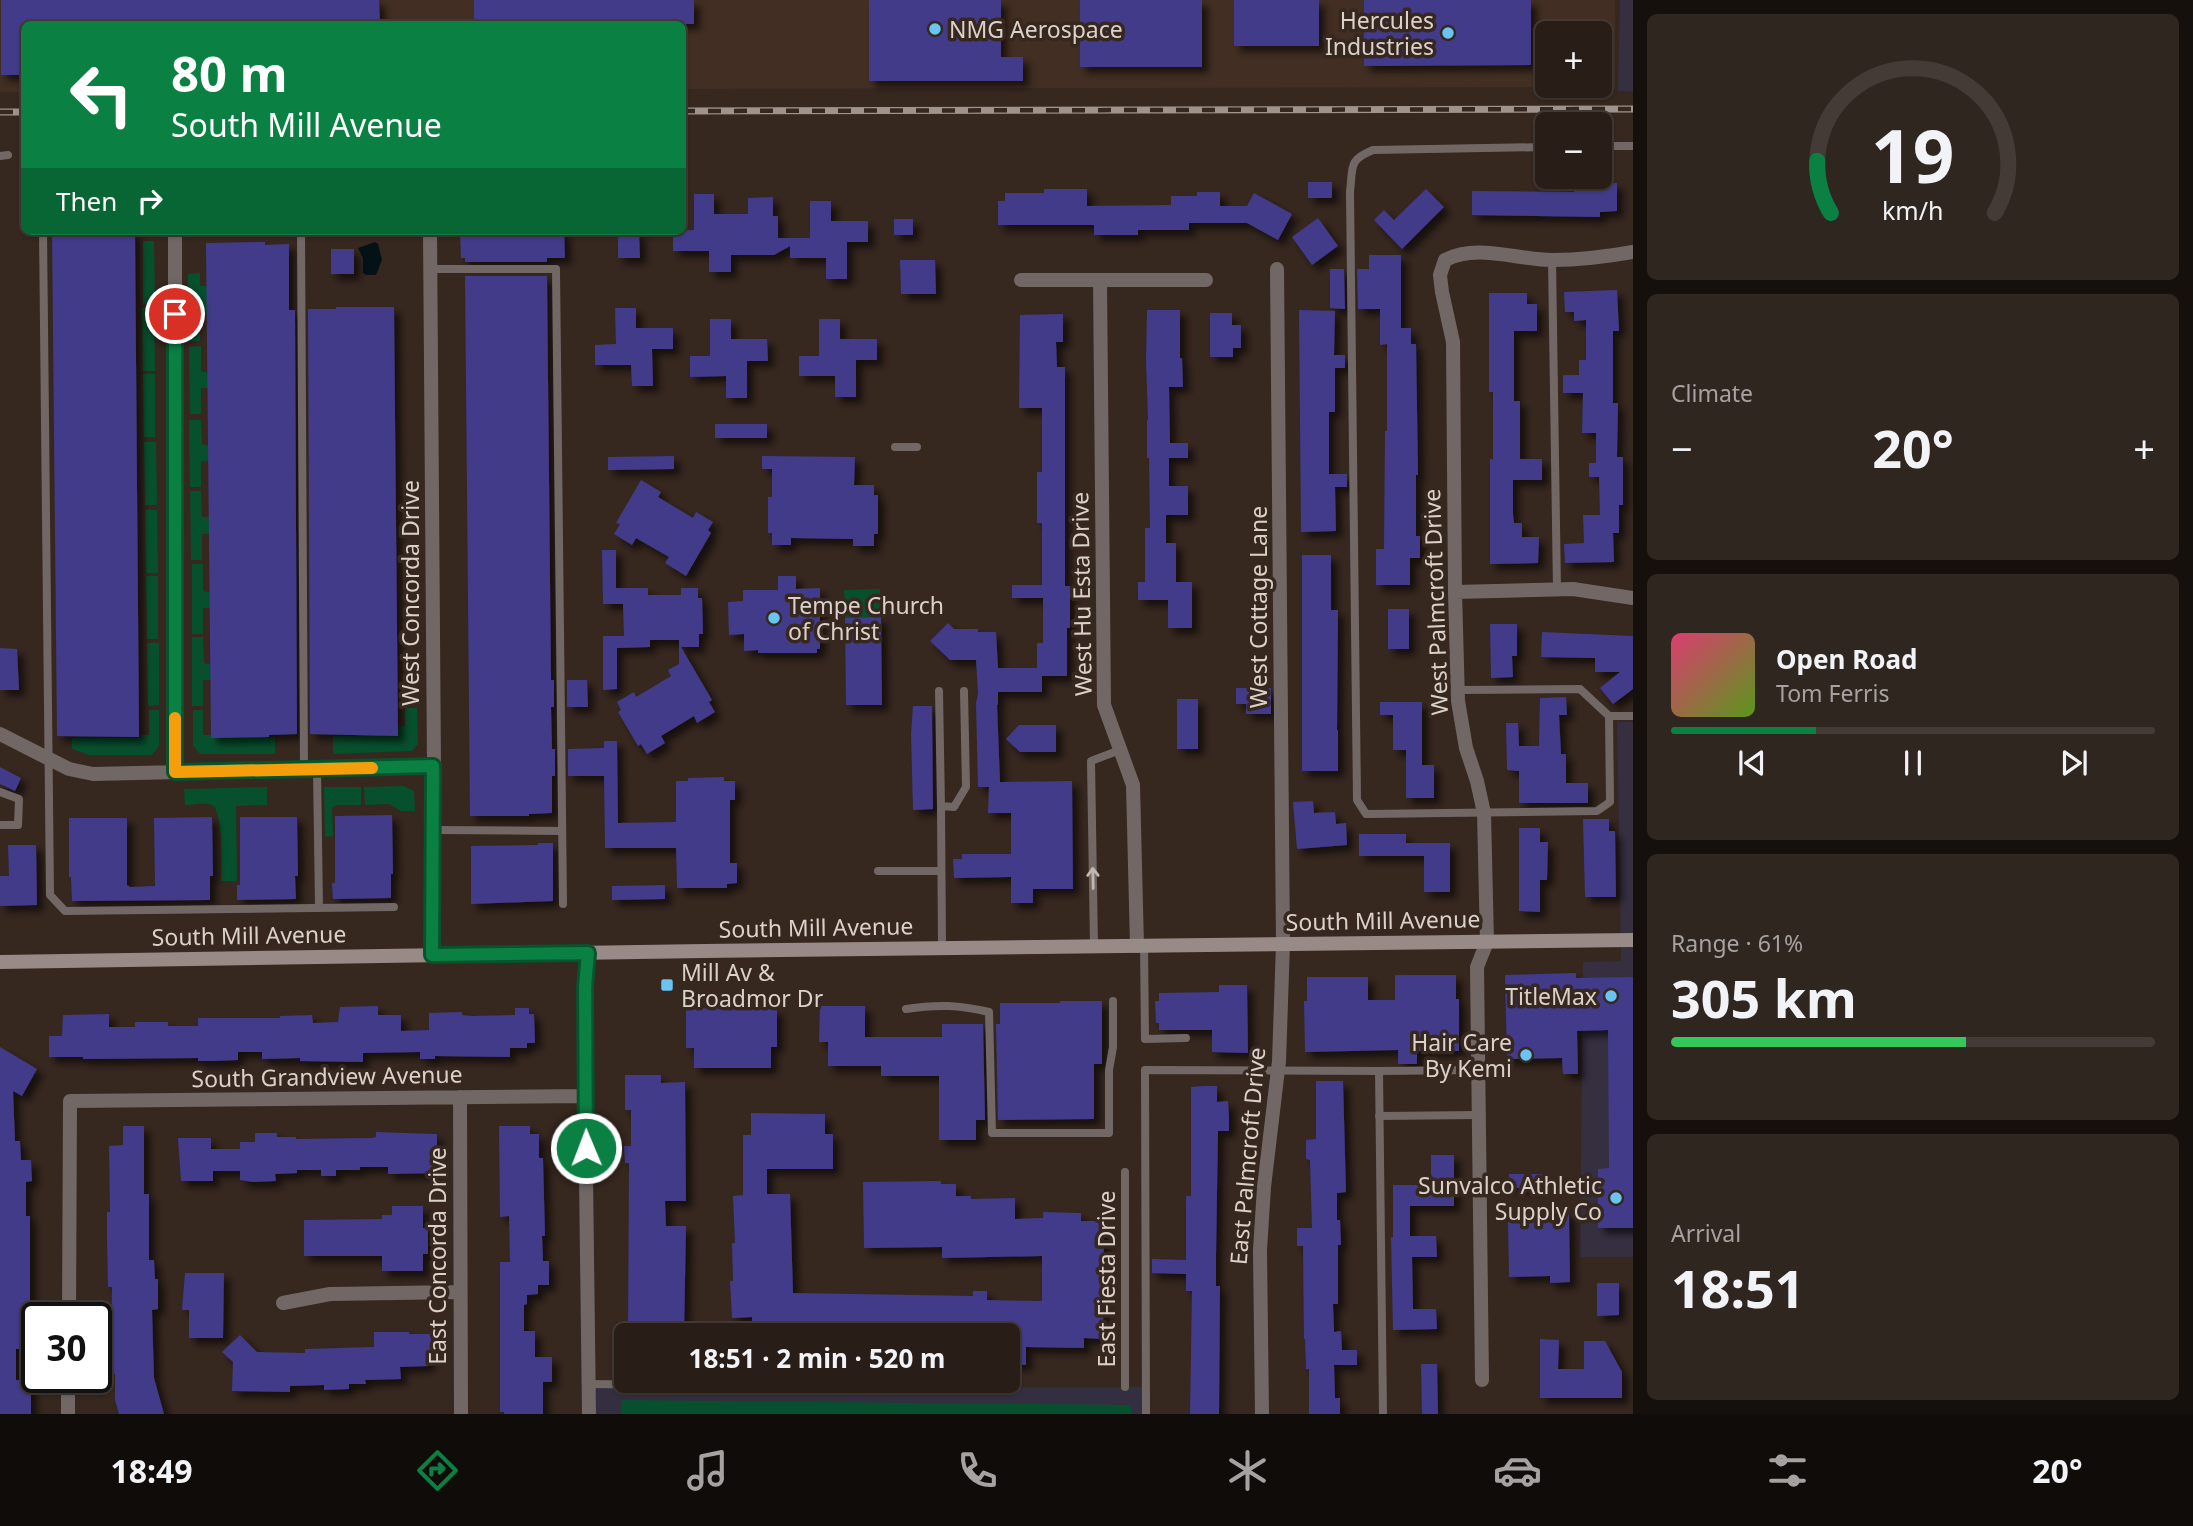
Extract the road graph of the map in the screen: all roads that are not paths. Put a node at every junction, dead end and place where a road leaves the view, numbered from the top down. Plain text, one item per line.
1 (1612, 146) edge
2 (1633, 146) edge
3 (1535, 147) edge
4 (43, 235) edge
5 (175, 235) edge
6 (301, 235) edge
7 (430, 235) edge
8 (1633, 252) edge
9 (1552, 260) junction
10 (430, 269) junction
11 (1278, 269) dead end
12 (1021, 280) dead end
13 (1100, 280) junction
14 (1206, 280) dead end
15 (895, 447) dead end
16 (917, 447) dead end
17 (1557, 590) junction
18 (1455, 592) junction
19 (1633, 598) edge
20 (1458, 690) junction
21 (939, 691) dead end
22 (964, 691) dead end
23 (1609, 716) junction
24 (1633, 716) edge
25 (0, 734) edge
26 (1120, 750) junction
27 (49, 760) junction
28 (433, 766) junction
29 (310, 770) junction
30 (175, 772) junction
31 (0, 792) edge
32 (940, 806) junction
33 (1484, 813) junction
34 (0, 825) edge
35 (433, 830) junction
36 (562, 831) junction
37 (878, 871) dead end
38 (940, 871) junction
39 (563, 904) dead end
40 (394, 907) dead end
41 (319, 908) junction
42 (1633, 940) edge
43 (1487, 942) junction
44 (1283, 944) junction
45 (1094, 946) junction
46 (1140, 946) junction
47 (942, 948) junction
48 (588, 953) junction
49 (432, 955) junction
50 (0, 962) edge
51 (1113, 1002) dead end
52 (906, 1009) dead end
53 (1186, 1038) dead end
54 (1278, 1070) junction
55 (1479, 1070) junction
56 (1379, 1071) junction
57 (585, 1096) junction
58 (460, 1097) junction
59 (1479, 1115) junction
60 (1379, 1116) junction
61 (1125, 1171) dead end
62 (460, 1292) junction
63 (69, 1302) edge
64 (283, 1303) dead end
65 (1482, 1380) dead end
66 (589, 1384) junction
67 (614, 1384) edge
68 (1125, 1387) dead end
69 (68, 1393) edge
70 (68, 1414) edge
71 (461, 1414) edge
72 (589, 1414) edge
73 (1146, 1414) edge
74 (1262, 1414) edge
75 (1383, 1414) edge

1 - 2 lane
3 - 33 lane
4 - 27 lane
5 - 30 street
6 - 29 lane
7 - 10 street, West Concorda Drive
8 - 9 street
9 - 17 lane
9 - 18 street, West Palmcroft Drive
10 - 28 street, West Concorda Drive
10 - 36 lane
11 - 44 street, West Cottage Lane
12 - 13 street
13 - 14 street
13 - 26 street, West Hu Esta Drive
15 - 16 lane
17 - 18 street
17 - 19 street
18 - 20 street, West Palmcroft Drive
20 - 23 lane
20 - 33 street, West Palmcroft Drive
21 - 32 lane
22 - 32 lane
23 - 24 lane
23 - 33 lane
25 - 27 street
45 -> 26 lane
26 - 46 street, West Hu Esta Drive
27 - 30 street
27 - 41 lane
28 - 29 street
28 - 35 street, West Concorda Drive
29 - 30 street
29 - 41 lane
31 - 34 lane
32 - 38 lane
33 - 43 street, West Palmcroft Drive
35 - 36 lane
35 - 49 street, West Concorda Drive
36 - 39 lane
37 - 38 lane
38 - 47 lane
40 - 41 lane
42 - 43 main road, South Mill Avenue
43 - 44 main road, South Mill Avenue
43 - 55 street, West Palmcroft Drive
44 - 46 main road, South Mill Avenue
44 - 54 street, East Palmcroft Drive
45 - 46 main road, South Mill Avenue
45 - 47 main road, South Mill Avenue
46 - 53 lane
47 - 48 main road, South Mill Avenue
48 - 49 main road, South Mill Avenue
48 - 57 street
49 - 50 main road, South Mill Avenue
51 - 52 lane
54 - 56 lane
54 - 73 lane
54 - 74 street, East Palmcroft Drive
55 - 56 lane
55 - 59 street, West Palmcroft Drive
56 - 60 lane
57 - 58 street, South Grandview Avenue
57 - 66 street
58 - 62 street, East Concorda Drive
58 - 63 street, South Grandview Avenue
59 - 60 lane
59 - 65 street, West Palmcroft Drive
60 - 75 lane
61 - 68 lane, East Fiesta Drive
62 - 64 street
62 - 71 street, East Concorda Drive
66 - 67 lane
66 - 72 street
69 - 70 street

